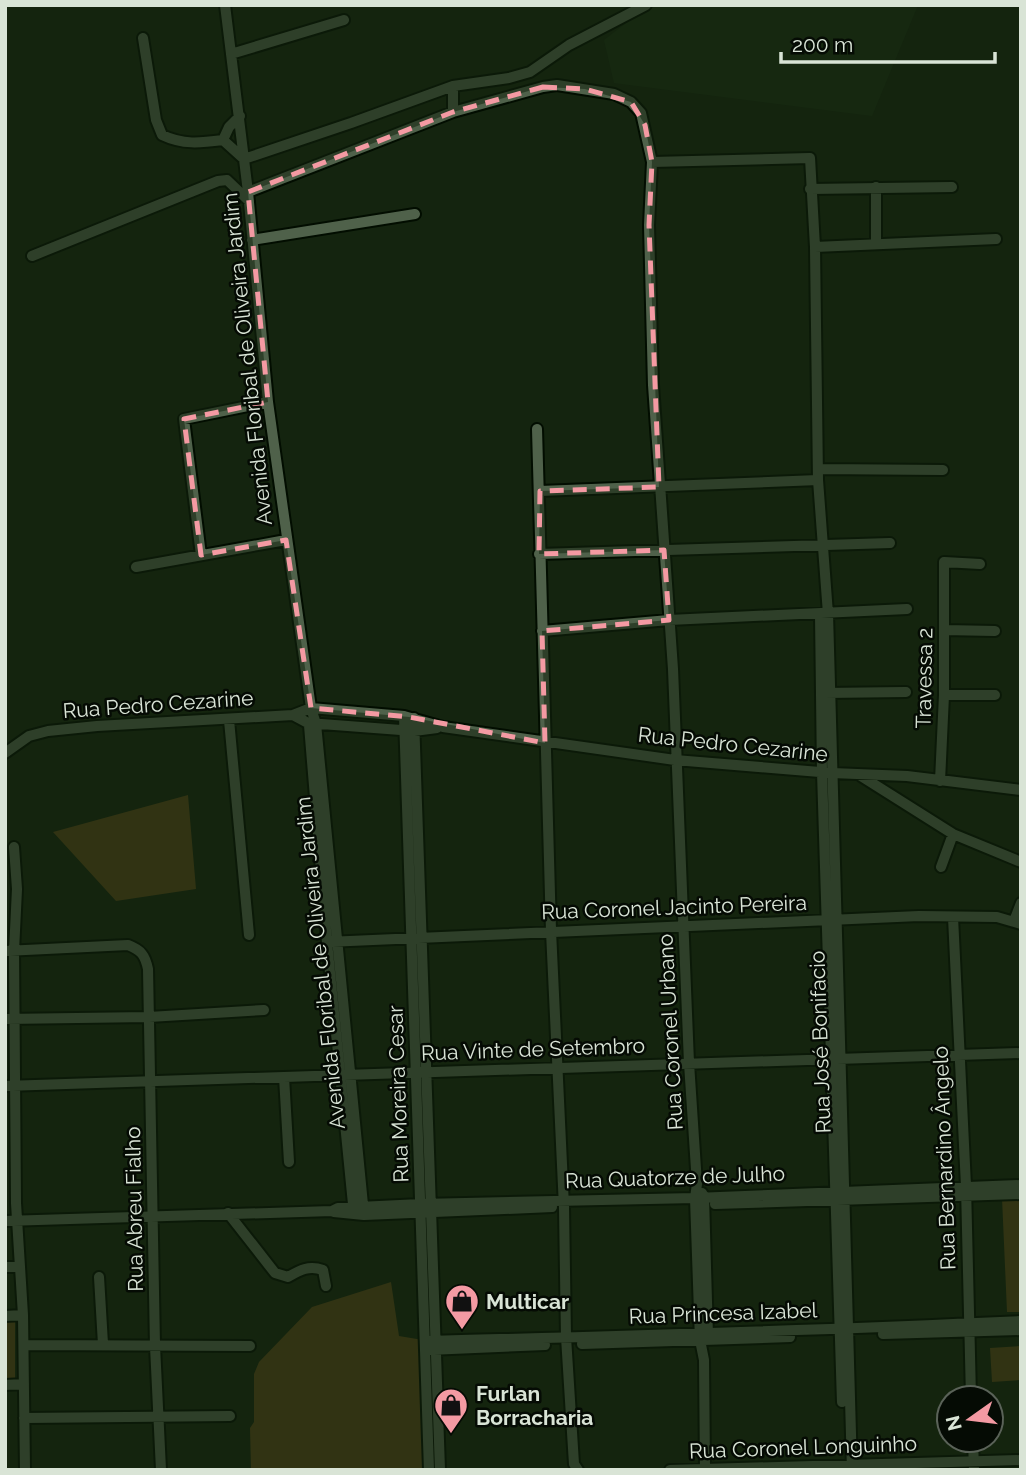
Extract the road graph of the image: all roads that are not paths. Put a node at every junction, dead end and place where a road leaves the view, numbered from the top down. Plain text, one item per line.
1 (225, 5) edge
2 (646, 5) edge
3 (344, 20) dead end
4 (143, 38) dead end
5 (231, 54) junction
6 (526, 77) junction
7 (484, 81) junction
8 (453, 86) junction
9 (538, 89) junction
10 (516, 95) junction
11 (483, 103) junction
12 (453, 112) junction
13 (240, 116) junction
14 (223, 140) junction
15 (244, 159) junction
16 (652, 162) junction
17 (876, 187) junction
18 (952, 187) dead end
19 (810, 189) junction
20 (249, 197) junction
21 (415, 214) dead end
22 (996, 239) dead end
23 (252, 240) junction
24 (876, 244) junction
25 (815, 247) junction
26 (32, 256) dead end
27 (268, 402) junction
28 (537, 429) dead end
29 (943, 470) dead end
30 (818, 474) junction
31 (659, 487) junction
32 (540, 491) junction
33 (286, 540) junction
34 (890, 543) dead end
35 (822, 545) junction
36 (664, 550) junction
37 (539, 554) junction
38 (201, 555) junction
39 (980, 564) dead end
40 (136, 568) dead end
41 (907, 609) dead end
42 (824, 614) junction
43 (669, 620) junction
44 (944, 630) junction
45 (542, 631) junction
46 (995, 631) dead end
47 (906, 692) dead end
48 (826, 693) junction
49 (944, 695) junction
50 (995, 695) dead end
51 (311, 708) junction
52 (361, 713) junction
53 (293, 715) junction
54 (409, 717) junction
55 (229, 720) junction
56 (312, 723) junction
57 (361, 727) junction
58 (443, 727) junction
59 (410, 731) junction
60 (545, 743) junction
61 (5, 753) edge
62 (675, 761) junction
63 (827, 773) junction
64 (859, 774) junction
65 (940, 781) junction
66 (1021, 789) edge
67 (953, 834) junction
68 (15, 847) dead end
69 (1021, 862) edge
70 (941, 867) dead end
71 (1021, 903) edge
72 (953, 917) junction
73 (832, 921) junction
74 (1017, 923) edge
75 (684, 927) junction
76 (551, 931) junction
77 (249, 934) dead end
78 (418, 936) junction
79 (332, 941) junction
80 (9, 951) edge
81 (264, 1010) dead end
82 (149, 1017) junction
83 (9, 1019) edge
84 (1021, 1053) edge
85 (960, 1056) junction
86 (836, 1060) junction
87 (689, 1063) junction
88 (556, 1068) junction
89 (421, 1071) junction
90 (344, 1075) junction
91 (284, 1077) junction
92 (150, 1082) junction
93 (10, 1086) edge
94 (289, 1162) dead end
95 (1018, 1189) edge
96 (966, 1191) junction
97 (840, 1195) junction
98 (700, 1201) junction
99 (564, 1203) junction
100 (426, 1208) junction
101 (358, 1211) junction
102 (229, 1213) junction
103 (154, 1216) junction
104 (10, 1219) edge
105 (20, 1267) junction
106 (5, 1268) edge
107 (99, 1277) dead end
108 (326, 1286) dead end
109 (5, 1315) edge
110 (23, 1315) junction
111 (1021, 1321) edge
112 (968, 1327) junction
113 (1021, 1330) edge
114 (844, 1332) junction
115 (704, 1336) junction
116 (566, 1341) junction
117 (103, 1344) junction
118 (24, 1345) junction
119 (430, 1345) junction
120 (155, 1346) junction
121 (250, 1346) dead end
122 (24, 1384) junction
123 (970, 1384) edge
124 (5, 1385) edge
125 (158, 1415) junction
126 (230, 1416) dead end
127 (24, 1418) junction
128 (1021, 1460) edge
129 (974, 1465) edge
130 (574, 1468) edge
131 (848, 1468) edge
132 (705, 1469) edge
133 (25, 1470) edge
134 (160, 1470) edge
135 (429, 1470) edge
136 (440, 1470) edge
137 (670, 1470) edge

1 - 5 street, Avenida Floribal de Oliveira Jardim
2 - 6 street
3 - 5 street
4 - 14 street
5 - 13 street, Avenida Floribal de Oliveira Jardim
6 - 7 street
6 - 9 street
6 - 10 street
7 - 8 street
7 - 11 street
8 - 12 street
8 - 15 street
9 - 10 street
9 - 16 street, Rua Coronel Urbano
10 - 11 street
11 - 12 street
12 - 20 street
13 - 14 street
13 - 15 street, Avenida Floribal de Oliveira Jardim
14 - 15 street
15 - 20 street, Avenida Floribal de Oliveira Jardim
16 - 19 street, Rua José Bonifacio
16 - 31 street, Rua Coronel Urbano
17 - 18 street
17 - 19 street
17 - 24 street
19 - 25 street, Rua José Bonifacio
20 - 23 street, Avenida Floribal de Oliveira Jardim
20 - 26 street
21 - 23 street
22 - 24 street
23 - 27 street, Avenida Floribal de Oliveira Jardim
24 - 25 street
25 - 30 street, Rua José Bonifacio
27 - 33 street, Avenida Floribal de Oliveira Jardim
27 - 38 street
28 - 32 street
29 - 30 street
30 - 31 street
30 - 35 street, Rua José Bonifacio
31 - 32 street
31 - 36 street, Rua Coronel Urbano
32 - 37 street
33 - 38 street
33 - 51 street, Avenida Floribal de Oliveira Jardim
34 - 35 street
35 - 36 street
35 - 42 street, Rua José Bonifacio
36 - 37 street
36 - 43 street, Rua Coronel Urbano
37 - 45 street
38 - 40 street
39 - 44 street, Travessa 2
41 - 42 street
42 - 43 street
42 - 48 street, Rua José Bonifacio
43 - 45 street
43 - 62 street, Rua Coronel Urbano
44 - 46 street
44 - 49 street, Travessa 2
45 - 60 street
47 - 48 street
48 - 63 street, Rua José Bonifacio
49 - 50 street
49 - 65 street, Travessa 2
51 - 52 street, Rua Pedro Cezarine
51 - 53 street
51 - 56 street, Avenida Floribal de Oliveira Jardim
52 - 54 street, Rua Pedro Cezarine
52 - 57 street
53 - 55 street, Rua Pedro Cezarine
53 - 56 street, Rua Pedro Cezarine
54 - 58 street, Rua Pedro Cezarine
54 - 59 street, Rua Moreira Cesar
55 - 61 street, Rua Pedro Cezarine
55 - 77 street
56 - 57 street, Rua Pedro Cezarine
56 - 79 street, Avenida Floribal de Oliveira Jardim
57 - 59 street, Rua Pedro Cezarine
58 - 59 street, Rua Pedro Cezarine
58 - 60 street, Rua Pedro Cezarine
59 - 78 street, Rua Moreira Cesar
60 - 62 street, Rua Pedro Cezarine
60 - 76 street
62 - 63 street, Rua Pedro Cezarine
62 - 75 street, Rua Coronel Urbano
63 - 64 street, Rua Pedro Cezarine
63 - 73 street, Rua José Bonifacio
64 - 65 street, Rua Pedro Cezarine
64 - 67 street
65 - 66 street, Rua Pedro Cezarine
67 - 69 street
67 - 70 street
68 - 80 street
71 - 74 street
72 - 73 street, Rua Coronel Jacinto Pereira
72 - 74 street, Rua Coronel Jacinto Pereira
72 - 85 street, Rua Bernardino Ângelo
73 - 75 street, Rua Coronel Jacinto Pereira
73 - 86 street, Rua José Bonifacio
75 - 76 street, Rua Coronel Jacinto Pereira
75 - 87 street, Rua Coronel Urbano
76 - 78 street, Rua Coronel Jacinto Pereira
76 - 88 street
78 - 79 street, Rua Coronel Jacinto Pereira
78 - 89 street, Rua Moreira Cesar
79 - 90 street, Avenida Floribal de Oliveira Jardim
80 - 82 street, Rua Abreu Fialho
80 - 83 street
81 - 82 street
82 - 83 street
82 - 92 street, Rua Abreu Fialho
83 - 93 street
84 - 85 street, Rua Vinte de Setembro
85 - 86 street, Rua Vinte de Setembro
85 - 96 street, Rua Bernardino Ângelo
86 - 87 street, Rua Vinte de Setembro
86 - 97 street, Rua José Bonifacio
87 - 88 street, Rua Vinte de Setembro
87 - 98 street, Rua Coronel Urbano
88 - 89 street, Rua Vinte de Setembro
88 - 99 street
89 - 90 street, Rua Vinte de Setembro
89 - 100 street, Rua Moreira Cesar
90 - 91 street, Rua Vinte de Setembro
90 - 101 street, Avenida Floribal de Oliveira Jardim
91 - 92 street, Rua Vinte de Setembro
91 - 94 street
92 - 93 street, Rua Vinte de Setembro
92 - 103 street, Rua Abreu Fialho
93 - 104 street
95 - 96 street, Rua Quatorze de Julho
96 - 97 street, Rua Quatorze de Julho
96 - 112 street, Rua Bernardino Ângelo
97 - 98 street, Rua Quatorze de Julho
97 - 114 street, Rua José Bonifacio
98 - 99 street, Rua Quatorze de Julho
98 - 115 street, Rua Coronel Urbano
99 - 100 street, Rua Quatorze de Julho
99 - 116 street
100 - 101 street, Rua Quatorze de Julho
100 - 119 street, Rua Moreira Cesar
101 - 102 street, Rua Quatorze de Julho
102 - 103 street, Rua Quatorze de Julho
102 - 108 street
103 - 104 street, Rua Quatorze de Julho
103 - 120 street, Rua Abreu Fialho
104 - 105 street
105 - 106 street
105 - 110 street
107 - 117 street
109 - 110 street
110 - 118 street
111 - 112 street, Rua Princesa Izabel
112 - 113 street, Rua Princesa Izabel
112 - 114 street, Rua Princesa Izabel
112 - 123 street, Rua Bernardino Ângelo
114 - 115 street, Rua Princesa Izabel
114 - 131 street, Rua José Bonifacio
115 - 116 street, Rua Princesa Izabel
115 - 132 street, Rua Coronel Urbano
116 - 119 street, Rua Princesa Izabel
116 - 130 street
117 - 118 street
117 - 120 street
118 - 122 street
119 - 135 street, Rua Moreira Cesar
119 - 136 street, Rua Moreira Cesar
120 - 121 street
120 - 125 street, Rua Abreu Fialho
122 - 124 street
122 - 127 street
125 - 126 street
125 - 127 street
125 - 134 street, Rua Abreu Fialho
127 - 133 street
128 - 129 street, Rua Coronel Longuinho
129 - 131 street, Rua Coronel Longuinho
131 - 132 street, Rua Coronel Longuinho
132 - 137 street, Rua Coronel Longuinho

